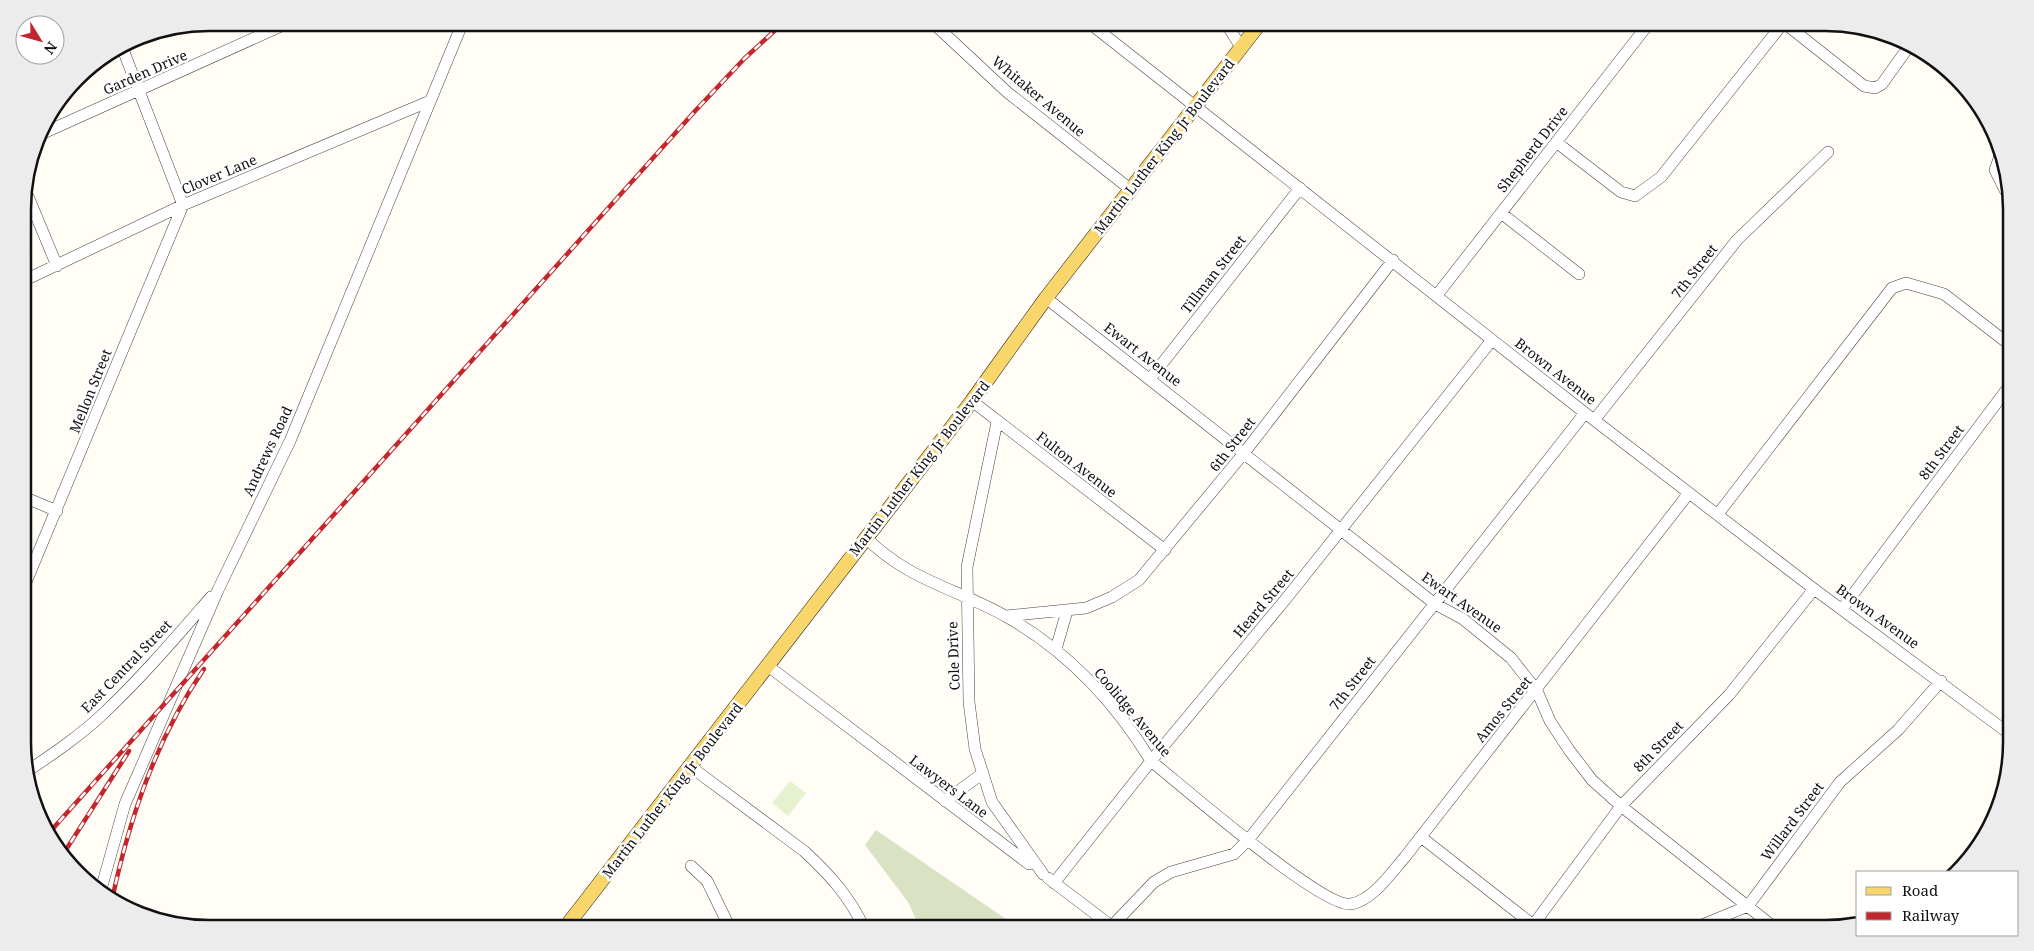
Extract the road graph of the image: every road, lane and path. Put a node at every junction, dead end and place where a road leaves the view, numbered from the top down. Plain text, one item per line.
1 (270, 31) edge
2 (459, 31) edge
3 (942, 31) edge
4 (1099, 31) edge
5 (1231, 31) edge
6 (1254, 31) edge
7 (1643, 31) edge
8 (1777, 31) edge
9 (1793, 31) edge
10 (1241, 48) junction
11 (1906, 51) edge
12 (124, 53) edge
13 (138, 92) junction
14 (430, 101) junction
15 (1194, 107) junction
16 (50, 130) edge
17 (1556, 142) junction
18 (1828, 152) dead end
19 (1997, 164) edge
20 (2000, 180) edge
21 (1300, 188) junction
22 (1130, 189) junction
23 (183, 205) junction
24 (32, 207) edge
25 (1501, 213) junction
26 (1393, 260) junction
27 (57, 266) junction
28 (1579, 274) dead end
29 (32, 277) edge
30 (1437, 295) junction
31 (1046, 298) junction
32 (2003, 339) edge
33 (1492, 340) junction
34 (1150, 379) junction
35 (2003, 394) edge
36 (972, 401) junction
37 (1585, 413) junction
38 (1595, 419) junction
39 (997, 422) junction
40 (1244, 453) junction
41 (1689, 493) junction
42 (31, 500) edge
43 (57, 511) junction
44 (1718, 514) junction
45 (1342, 530) junction
46 (865, 537) junction
47 (1165, 550) junction
48 (31, 570) edge
49 (1814, 589) junction
50 (218, 590) junction
51 (966, 599) junction
52 (1436, 604) junction
53 (1842, 609) junction
54 (1067, 611) junction
55 (1006, 616) junction
56 (1056, 649) junction
57 (768, 666) junction
58 (1941, 681) junction
59 (1537, 691) junction
60 (2003, 728) edge
61 (1151, 761) junction
62 (33, 767) edge
63 (691, 767) junction
64 (982, 773) junction
65 (946, 801) junction
66 (1621, 806) junction
67 (1421, 836) junction
68 (1249, 839) junction
69 (691, 866) dead end
70 (1043, 874) junction
71 (1054, 883) junction
72 (102, 884) edge
73 (1318, 891) joint
74 (1748, 906) junction
75 (571, 920) edge
76 (726, 920) edge
77 (859, 920) edge
78 (1102, 920) edge
79 (1119, 920) edge
80 (1525, 920) edge
81 (1539, 920) edge
82 (1714, 920) edge
83 (1766, 920) edge

1 - 13 street, Garden Drive
2 - 14 street, Andrews Road
3 - 22 street, Whitaker Avenue
4 - 15 street, Brown Avenue
5 - 10 street
6 - 10 main road, Martin Luther King Jr Boulevard
7 - 17 street, Shepherd Drive
8 - 17 street
9 - 11 street
10 - 15 main road, Martin Luther King Jr Boulevard
12 - 13 street
13 - 16 street, Garden Drive
13 - 23 street
14 - 23 street, Clover Lane
14 - 50 street, Andrews Road
15 - 21 street, Brown Avenue
15 - 22 main road, Martin Luther King Jr Boulevard
17 - 25 street, Shepherd Drive
18 - 38 street, 7th Street
19 - 20 street
21 - 26 street, Brown Avenue
21 - 34 street, Tillman Street
22 - 31 main road, Martin Luther King Jr Boulevard
23 - 27 street, Clover Lane
23 - 43 street, Mellon Street
24 - 27 street
25 - 28 street
25 - 30 street, Shepherd Drive
26 - 30 street, Brown Avenue
26 - 40 street, 6th Street
27 - 29 street, Clover Lane
30 - 33 street, Brown Avenue
31 - 34 street, Ewart Avenue
31 - 36 main road, Martin Luther King Jr Boulevard
32 - 44 street
33 - 37 street, Brown Avenue
33 - 45 street, Heard Street
34 - 40 street, Ewart Avenue
35 - 53 street, 8th Street
36 - 39 street, Fulton Avenue
36 - 46 main road, Martin Luther King Jr Boulevard
37 - 38 street, Brown Avenue
37 - 52 street, 7th Street
38 - 41 street, Brown Avenue
39 - 47 street, Fulton Avenue
39 - 51 street, Cole Drive
40 - 45 street, Ewart Avenue
40 - 47 street, 6th Street
41 - 44 street, Brown Avenue
41 - 59 street, Amos Street
42 - 43 street
43 - 48 street, Mellon Street
44 - 49 street, Brown Avenue
45 - 52 street, Ewart Avenue
45 - 61 street, Heard Street
46 - 51 street, Coolidge Avenue
46 - 57 main road, Martin Luther King Jr Boulevard
47 - 54 street, 6th Street
49 - 53 street, Brown Avenue
49 - 66 street, 8th Street
50 - 62 street, East Central Street
50 - 72 street, Andrews Road
51 - 55 street, Coolidge Avenue
51 - 64 street, Cole Drive
52 - 59 street, Ewart Avenue
52 - 68 street, 7th Street
53 - 58 street, Brown Avenue
54 - 55 street, 6th Street
54 - 56 street
55 - 56 street, Coolidge Avenue
56 - 61 street, Coolidge Avenue
57 - 63 main road, Martin Luther King Jr Boulevard
57 - 65 street, Lawyers Lane
58 - 60 street, Brown Avenue
58 - 74 street, Willard Street
59 - 66 street, Ewart Avenue
59 - 67 street, Amos Street
61 - 68 street, Coolidge Avenue
61 - 71 street, Heard Street
63 - 75 main road, Martin Luther King Jr Boulevard
63 - 77 street
64 - 65 street
64 - 70 street, Cole Drive
65 - 70 street, Lawyers Lane
66 - 74 street, Ewart Avenue
66 - 81 street, 8th Street
67 - 73 street, Amos Street
67 - 80 street
68 - 73 street, Coolidge Avenue
68 - 79 street, 7th Street
69 - 76 street
70 - 71 street, Lawyers Lane
71 - 78 street, Lawyers Lane
74 - 82 street
74 - 83 street, Ewart Avenue

